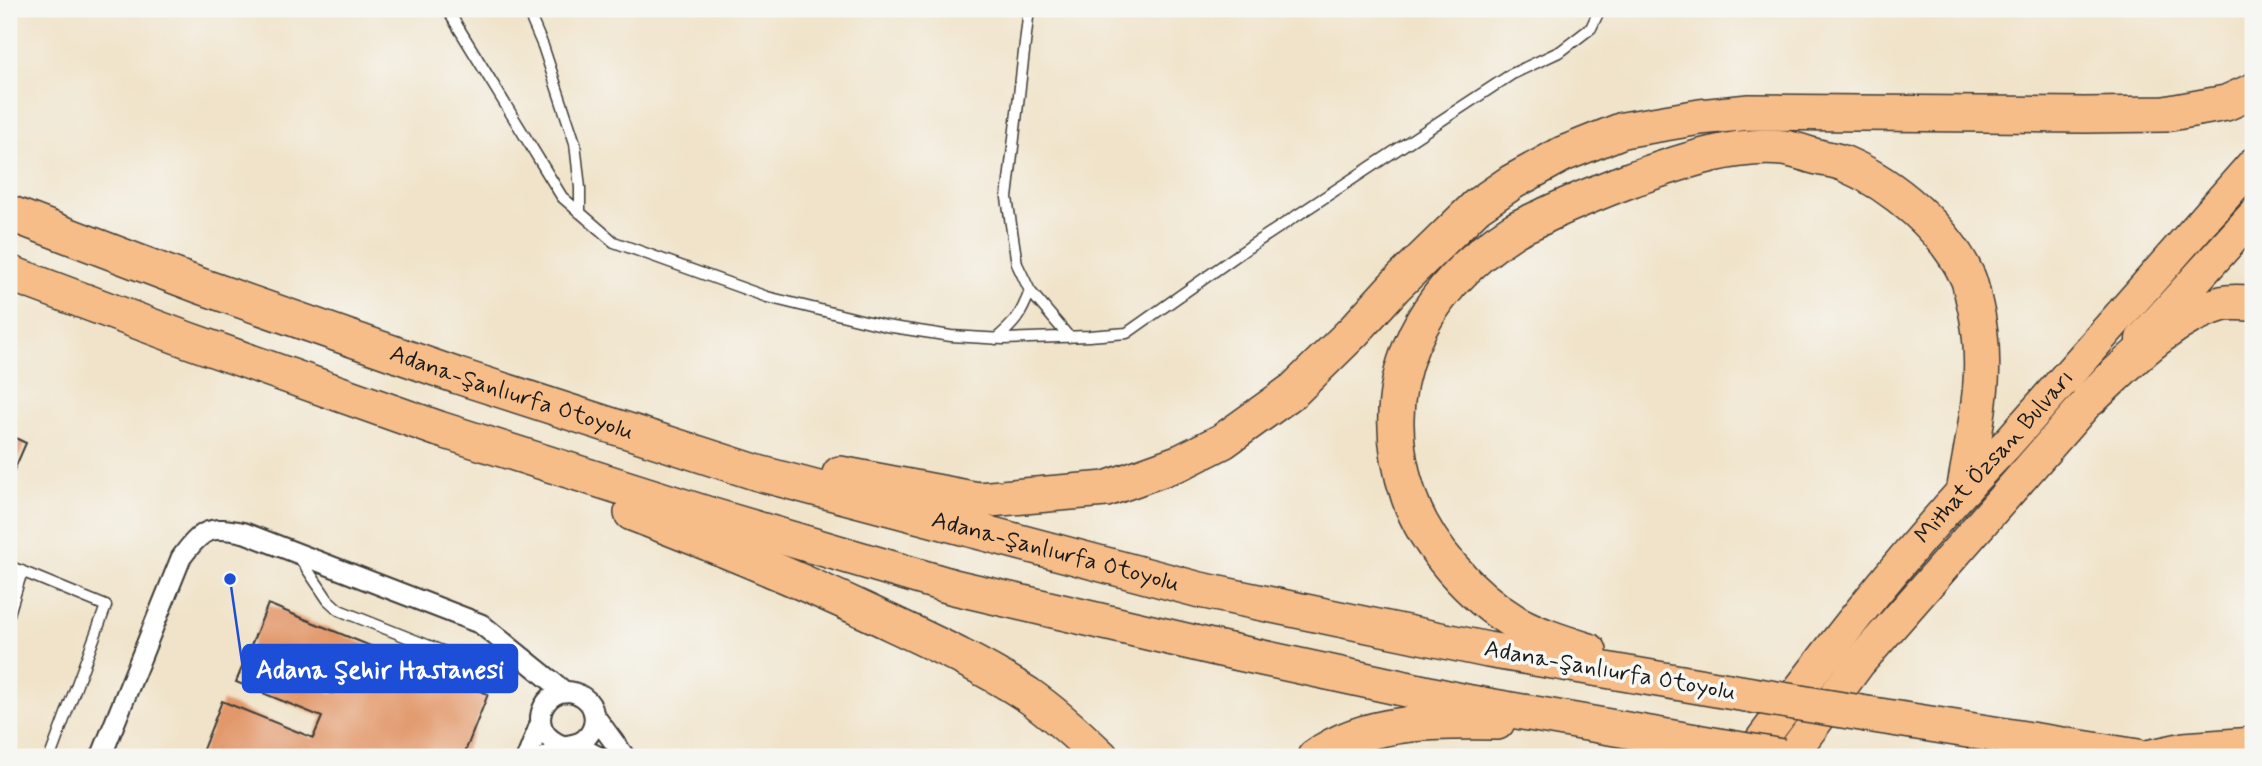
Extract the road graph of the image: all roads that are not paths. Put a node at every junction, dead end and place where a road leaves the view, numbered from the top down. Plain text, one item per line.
1 (447, 9) edge
2 (527, 9) edge
3 (1029, 9) edge
4 (1600, 9) edge
5 (2253, 91) edge
6 (2253, 164) edge
7 (9, 213) edge
8 (580, 213) junction
9 (2253, 216) edge
10 (9, 273) edge
11 (1030, 291) junction
12 (2253, 303) edge
13 (1069, 337) junction
14 (996, 339) junction
15 (2090, 399) junction
16 (439, 429) junction
17 (731, 464) junction
18 (1965, 487) junction
19 (295, 552) junction
20 (9, 566) edge
21 (22, 572) junction
22 (9, 614) edge
23 (467, 664) dead end
24 (1712, 688) junction
25 (565, 691) junction
26 (594, 715) junction
27 (541, 724) junction
28 (1595, 724) junction
29 (570, 745) junction
30 (2253, 745) edge
31 (50, 757) edge
32 (101, 757) edge
33 (527, 757) edge
34 (546, 757) edge
35 (599, 757) edge
36 (625, 757) edge
37 (1101, 757) edge
38 (1315, 757) edge
39 (1749, 757) edge
40 (1782, 757) edge
41 (1790, 757) edge
42 (2138, 757) edge
43 (2151, 757) edge

1 - 8 lane
2 - 8 lane
3 - 11 lane
4 - 13 lane
5 - 17 highway
6 - 18 main road, Mithat Özsan Bulvarı
7 - 17 highway, Adana-Şanlıurfa Otoyolu
8 - 14 lane
9 - 15 main road, Mithat Özsan Bulvarı
10 - 16 highway
11 - 13 lane
11 - 14 lane
12 - 15 highway
13 - 14 lane
15 - 41 main road, Mithat Özsan Bulvarı
16 - 28 highway
16 - 37 highway
17 - 24 highway, Adana-Şanlıurfa Otoyolu
18 - 24 highway
18 - 39 main road, Mithat Özsan Bulvarı
19 - 23 lane
19 - 25 street
19 - 32 street
20 - 21 lane
21 - 22 lane
21 - 31 lane
24 - 42 highway, Adana-Şanlıurfa Otoyolu, bridge
25 - 26 street
25 - 27 street
26 - 29 street
26 - 36 street
27 - 29 street
27 - 33 street
28 - 38 highway
28 - 40 highway, bridge
29 - 34 street
29 - 35 street
30 - 43 highway

